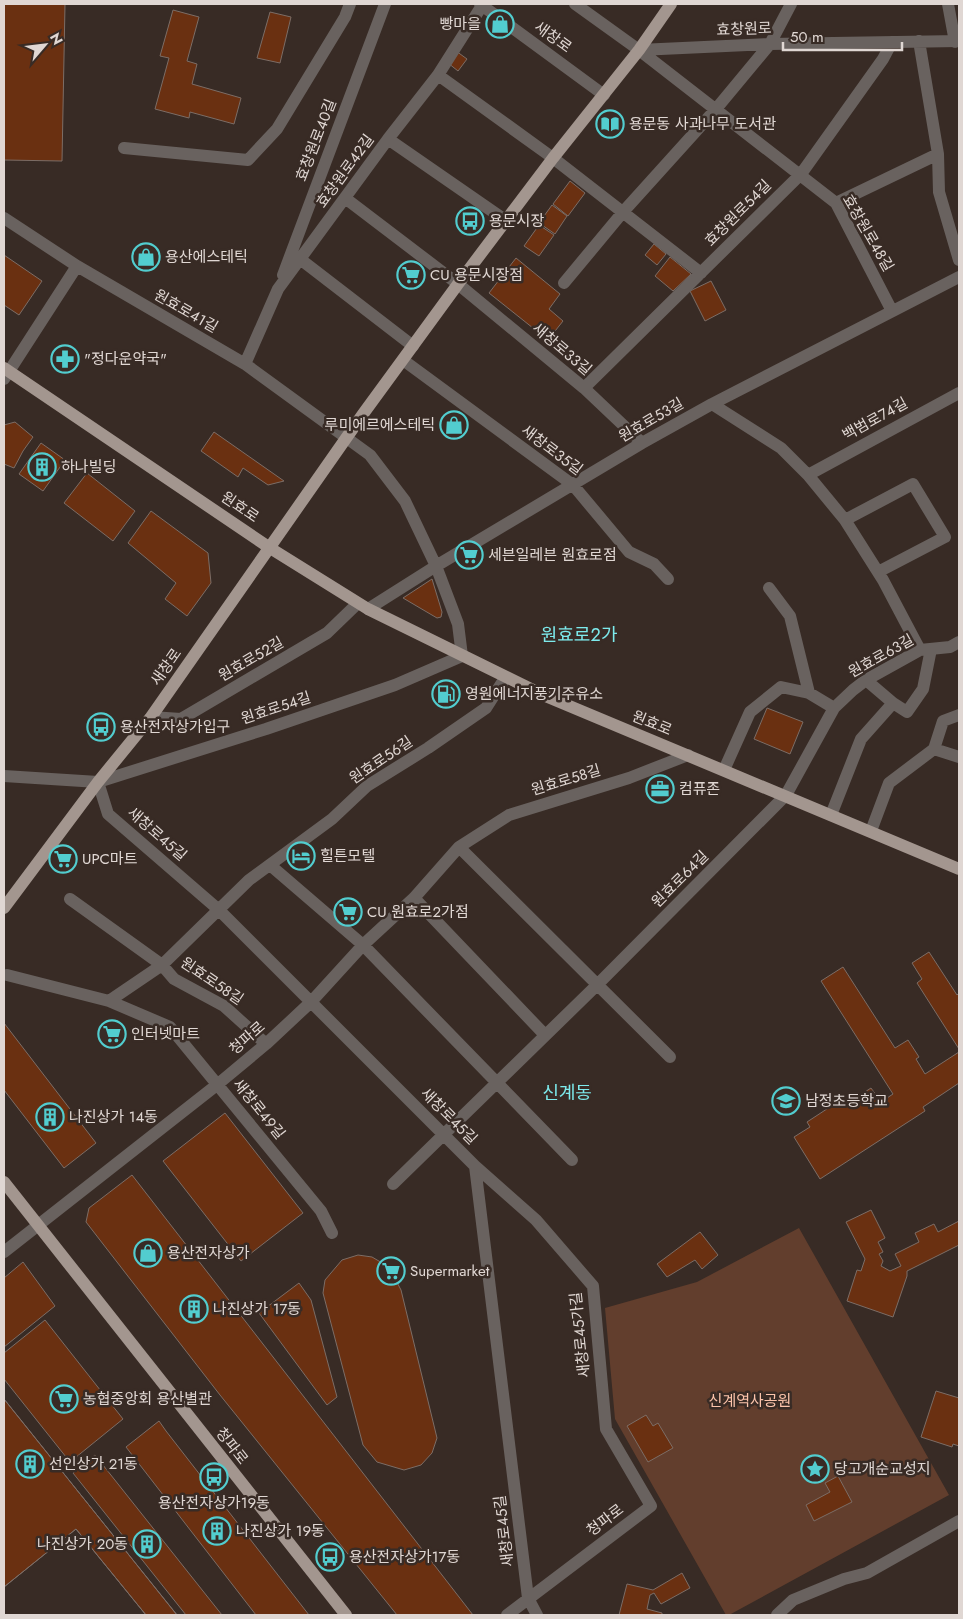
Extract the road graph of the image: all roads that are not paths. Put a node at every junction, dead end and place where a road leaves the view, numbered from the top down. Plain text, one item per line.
1 (350, 4) edge
2 (386, 4) edge
3 (482, 4) edge
4 (575, 4) edge
5 (672, 4) edge
6 (791, 4) edge
7 (948, 4) edge
8 (919, 41) junction
9 (957, 41) edge
10 (892, 42) junction
11 (770, 44) junction
12 (639, 50) junction
13 (438, 75) junction
14 (604, 95) junction
15 (716, 109) junction
16 (388, 139) junction
17 (124, 148) dead end
18 (938, 154) junction
19 (553, 158) junction
20 (801, 174) junction
21 (345, 198) junction
22 (836, 203) junction
23 (623, 212) junction
24 (4, 218) edge
25 (505, 220) junction
26 (300, 259) junction
27 (959, 260) edge
28 (77, 266) junction
29 (701, 273) junction
30 (959, 277) edge
31 (564, 283) dead end
32 (458, 284) junction
33 (278, 289) junction
34 (892, 311) junction
35 (413, 346) junction
36 (403, 360) junction
37 (245, 364) junction
38 (5, 373) edge
39 (584, 388) junction
40 (959, 393) edge
41 (712, 404) junction
42 (348, 438) junction
43 (642, 443) junction
44 (808, 475) junction
45 (573, 484) junction
46 (845, 520) junction
47 (270, 548) junction
48 (436, 566) junction
49 (878, 572) junction
50 (668, 579) dead end
51 (769, 588) dead end
52 (363, 606) junction
53 (959, 642) edge
54 (926, 650) junction
55 (462, 656) junction
56 (505, 678) junction
57 (866, 680) junction
58 (809, 693) junction
59 (893, 703) junction
60 (834, 708) junction
61 (959, 715) edge
62 (151, 717) junction
63 (934, 749) junction
64 (688, 755) junction
65 (959, 757) edge
66 (724, 770) junction
67 (4, 776) edge
68 (98, 782) junction
69 (786, 795) junction
70 (831, 814) junction
71 (871, 831) junction
72 (459, 847) junction
73 (270, 865) junction
74 (959, 869) edge
75 (414, 898) junction
76 (70, 899) dead end
77 (4, 908) edge
78 (219, 910) junction
79 (363, 945) junction
80 (162, 966) junction
81 (7, 975) dead end
82 (597, 985) junction
83 (109, 1001) junction
84 (311, 1002) junction
85 (545, 1035) junction
86 (266, 1044) junction
87 (670, 1057) dead end
88 (218, 1084) junction
89 (496, 1084) junction
90 (445, 1134) junction
91 (572, 1160) dead end
92 (476, 1166) junction
93 (4, 1182) edge
94 (393, 1184) dead end
95 (37, 1226) junction
96 (332, 1233) dead end
97 (4, 1252) edge
98 (651, 1506) joint
99 (959, 1521) edge
100 (528, 1598) junction
101 (346, 1615) edge
102 (507, 1615) edge
103 (537, 1615) edge
104 (777, 1615) edge

1 - 17 street
2 - 33 street, 효창원로40길
3 - 13 street, 효창원로42길
3 - 14 street, 새창로
4 - 12 street
5 - 12 main road, 새창로
6 - 11 street
7 - 9 street
8 - 9 street, 효창원로
8 - 10 street, 효창원로
8 - 18 street
10 - 11 street, 효창원로
10 - 20 street, 효창원로54길
11 - 12 street, 효창원로
11 - 15 street
12 - 14 main road, 새창로
12 - 15 street, 효창원로48길
13 - 16 street, 효창원로42길
13 - 19 street
14 - 19 main road, 새창로
15 - 20 street, 효창원로48길
15 - 23 street
16 - 21 street, 효창원로42길
16 - 25 street
18 - 22 street
18 - 27 street
19 - 23 street
19 - 25 main road, 새창로
20 - 22 street, 효창원로48길
20 - 29 street, 효창원로54길
21 - 26 street, 효창원로42길
21 - 32 street
22 - 34 street, 효창원로48길
23 - 29 street
23 - 31 street
24 - 28 street, 원효로41길
25 - 32 main road, 새창로
26 - 33 street, 효창원로42길
26 - 35 street
28 - 37 street, 원효로41길
28 - 38 street, 원효로
29 - 39 street, 효창원로54길
30 - 34 street, 원효로53길
32 - 35 main road, 새창로
32 - 39 street, 새창로33길
33 - 37 street, 효창원로42길
34 - 41 street, 원효로53길
35 - 36 main road, 새창로
36 - 42 main road, 새창로
36 - 45 street, 새창로35길
37 - 42 street, 원효로41길
38 - 47 main road, 원효로
39 - 43 street, 새창로33길
40 - 44 street, 백범로74길
41 - 43 street, 원효로53길
41 - 44 street
42 - 47 main road, 새창로
42 - 48 street
43 - 45 street, 원효로53길
44 - 46 street
45 - 48 street, 원효로53길
45 - 50 street, 새창로35길
46 - 49 street
46 - 49 street
47 - 52 main road, 원효로
47 - 62 main road, 새창로
48 - 52 street, 원효로53길
48 - 55 street
49 - 54 street
51 - 58 street
52 - 55 main road, 원효로
52 - 62 street, 원효로52길
53 - 54 street, 원효로63길
54 - 57 street, 원효로63길
54 - 59 street
55 - 56 main road, 원효로
55 - 68 street, 원효로54길
56 - 64 main road, 원효로
56 - 73 street, 원효로56길
57 - 59 street
57 - 60 street, 원효로63길
58 - 60 street
58 - 66 street
59 - 70 street
60 - 69 street, 원효로63길
61 - 63 street
62 - 68 main road, 새창로
63 - 65 street
63 - 71 street
64 - 66 main road, 원효로
64 - 72 street, 원효로58길
66 - 69 main road, 원효로
67 - 68 street
68 - 77 main road, 새창로
68 - 78 street, 새창로45길
69 - 70 main road, 원효로
69 - 82 street, 원효로64길
70 - 71 main road, 원효로
71 - 74 main road, 원효로
72 - 75 street, 원효로58길
72 - 82 street
73 - 78 street, 원효로56길
73 - 79 street
75 - 79 street, 원효로58길
75 - 85 street
76 - 80 street
78 - 80 street, 원효로56길
78 - 84 street, 새창로45길
79 - 84 street, 원효로58길
79 - 89 street
80 - 83 street, 원효로56길
80 - 86 street, 원효로58길
81 - 83 street, 새창로49길
82 - 85 street, 원효로64길
82 - 87 street
83 - 88 street, 새창로49길
84 - 86 street, 청파로
84 - 90 street, 새창로45길
85 - 89 street, 원효로64길
86 - 88 street, 청파로
88 - 95 street, 청파로
88 - 96 street, 새창로49길
89 - 90 street, 원효로64길
89 - 91 street
90 - 92 street, 새창로45길
90 - 94 street, 원효로64길
92 - 98 street, 새창로45가길
92 - 100 street, 새창로45길
93 - 95 main road, 청파로
95 - 97 street, 청파로
95 - 101 main road, 청파로
98 - 100 street, 청파로
99 - 104 street
100 - 102 street, 청파로
100 - 103 street

